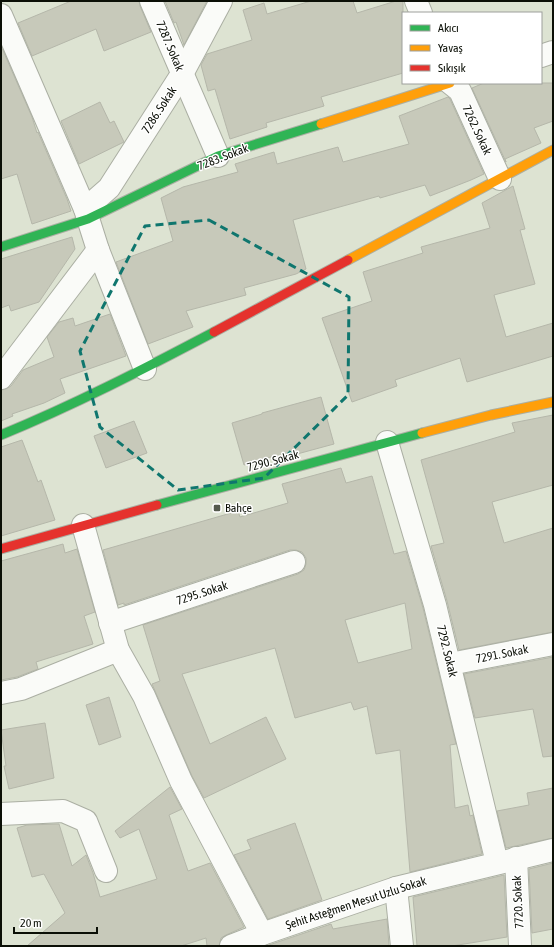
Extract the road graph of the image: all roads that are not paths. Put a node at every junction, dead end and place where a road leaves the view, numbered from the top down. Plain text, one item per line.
1 (151, 1) edge
2 (240, 1) edge
3 (416, 1) edge
4 (219, 4) edge
5 (421, 12) edge
6 (1, 15) edge
7 (553, 52) edge
8 (542, 56) edge
9 (182, 74) junction
10 (447, 84) edge
11 (451, 84) edge
12 (553, 150) edge
13 (218, 156) junction
14 (500, 179) junction
15 (87, 214) junction
16 (1, 247) edge
17 (98, 250) junction
18 (145, 369) junction
19 (1, 378) edge
20 (553, 402) edge
21 (1, 435) edge
22 (387, 442) junction
23 (83, 525) junction
24 (1, 549) edge
25 (294, 562) dead end
26 (110, 623) junction
27 (553, 644) edge
28 (118, 650) junction
29 (450, 664) junction
30 (1, 693) edge
31 (1, 814) edge
32 (553, 850) edge
33 (506, 861) junction
34 (106, 871) dead end
35 (396, 888) junction
36 (262, 934) junction
37 (232, 946) edge
38 (402, 946) edge
39 (520, 946) edge

1 - 9 street, 7287. Sokak
2 - 4 street
3 - 5 street
4 - 9 street, 7286. Sokak
6 - 15 street
7 - 8 street
9 - 13 street, 7287. Sokak
9 - 15 street, 7286. Sokak
10 - 13 street, 7283. Sokak
11 - 14 street, 7262. Sokak
12 - 14 street
13 - 15 street, 7283. Sokak
14 - 18 street
15 - 16 street, 7283. Sokak
15 - 17 street
17 - 18 street
17 - 19 street
18 - 21 street
20 - 22 street, 7290. Sokak
22 - 23 street, 7290. Sokak
22 - 29 street, 7292. Sokak
23 - 24 street, 7290. Sokak
23 - 26 street
25 - 26 street, 7295. Sokak
26 - 28 street
27 - 29 street, 7291. Sokak
28 - 30 street
28 - 36 street
29 - 33 street, 7292. Sokak
31 - 34 street
32 - 33 street, Şehit Asteğmen Mesut Uzlu Sokak
33 - 35 street, Şehit Asteğmen Mesut Uzlu Sokak
33 - 39 street, 7720. Sokak
35 - 36 street, Şehit Asteğmen Mesut Uzlu Sokak
35 - 38 street
36 - 37 street, Şehit Asteğmen Mesut Uzlu Sokak

